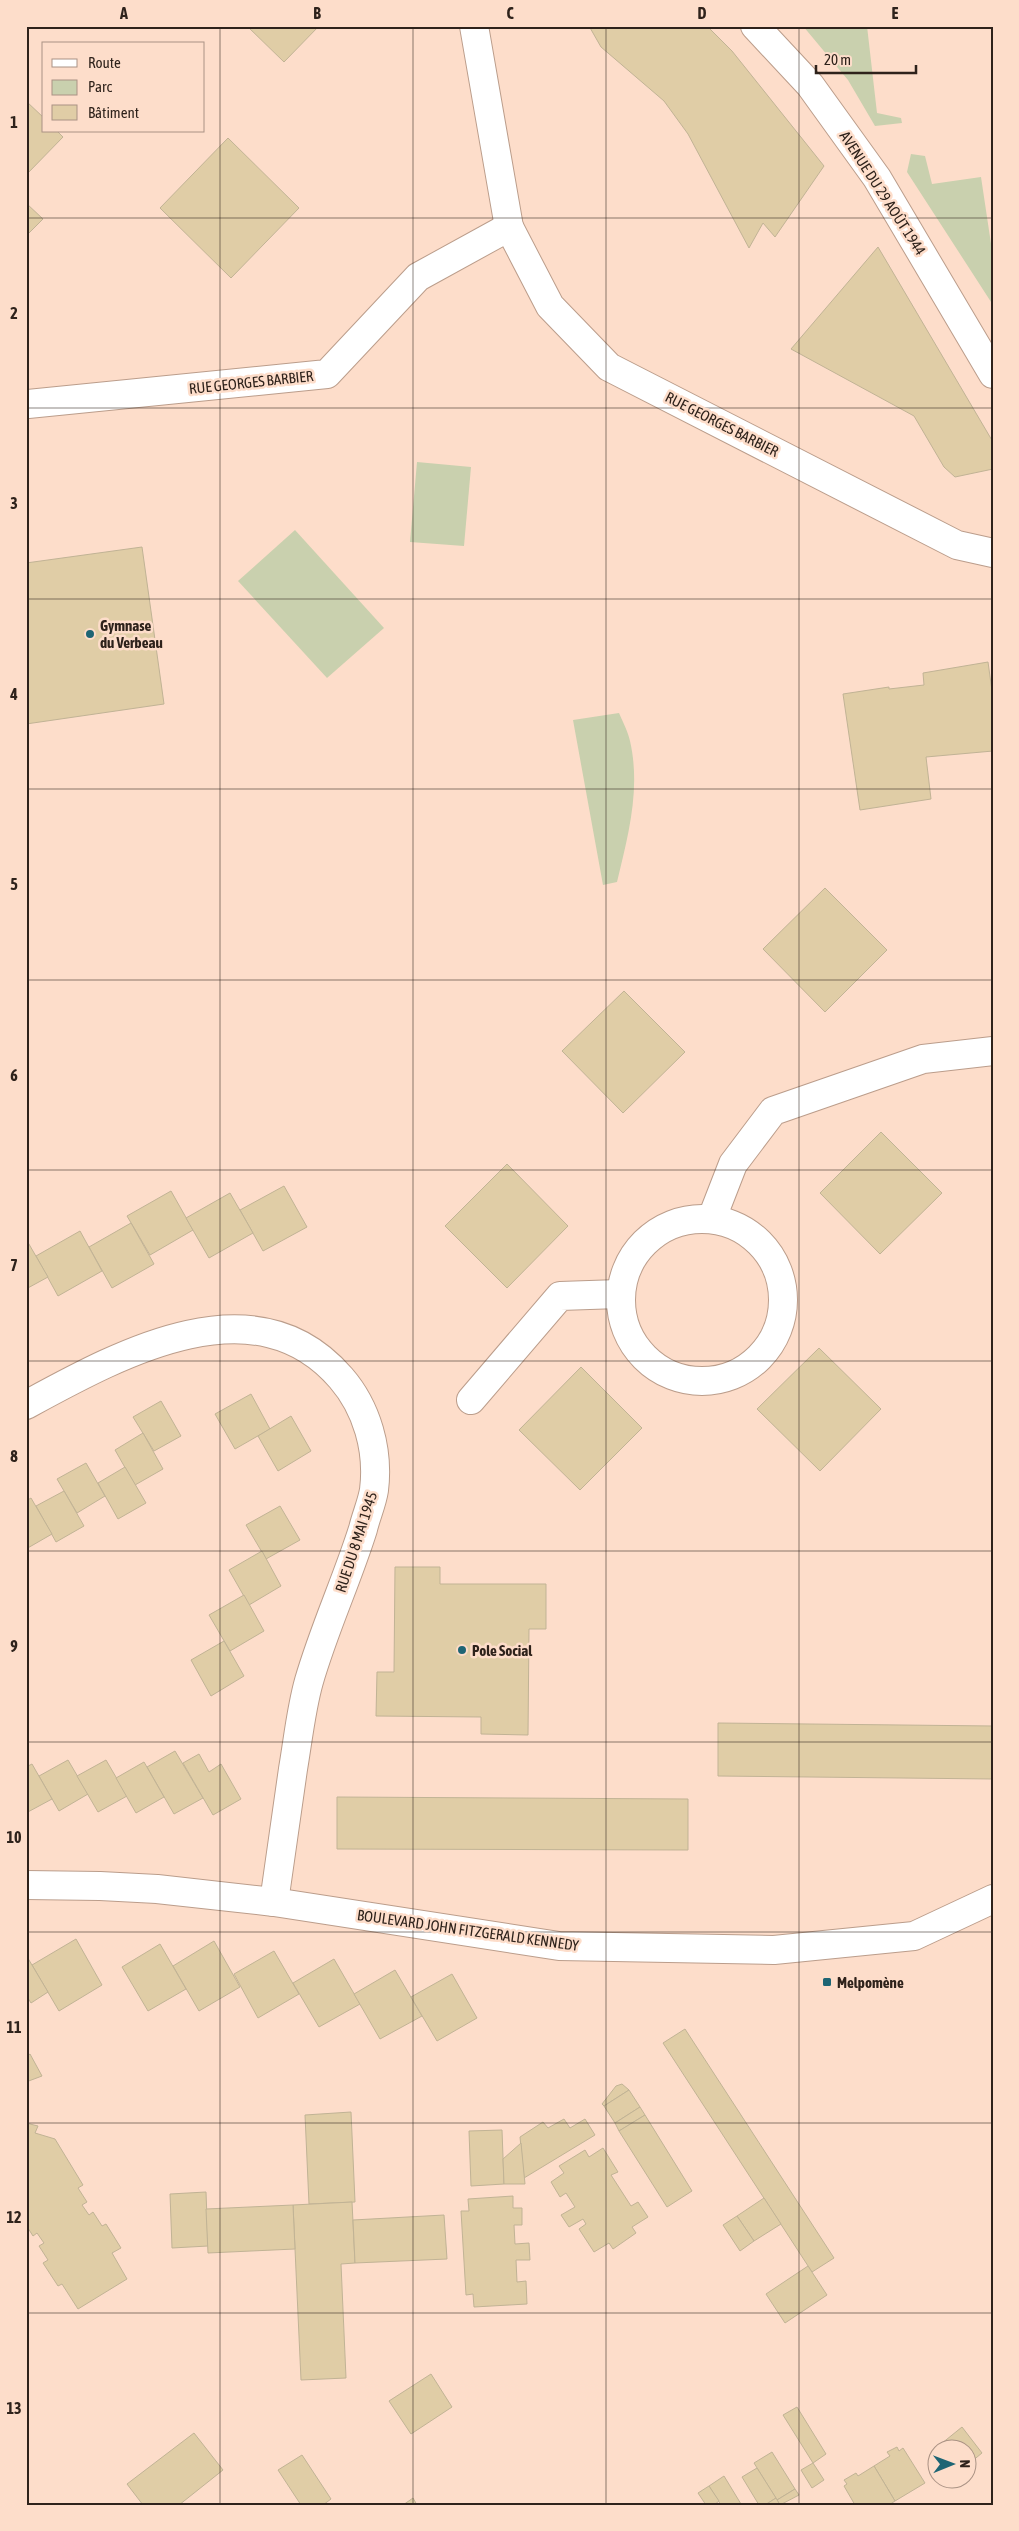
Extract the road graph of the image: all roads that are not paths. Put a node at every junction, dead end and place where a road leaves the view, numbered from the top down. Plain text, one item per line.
1 (474, 26) edge
2 (755, 26) edge
3 (509, 227) junction
4 (993, 374) edge
5 (28, 404) dead end
6 (993, 554) edge
7 (993, 1051) edge
8 (712, 1218) junction
9 (619, 1294) junction
10 (471, 1400) dead end
11 (26, 1405) edge
12 (26, 1885) edge
13 (993, 1900) edge
14 (274, 1902) junction

1 - 3 street, RUE GEORGES BARBIER
2 - 4 street, AVENUE DU 29 AOÛT 1944
3 - 5 street, RUE GEORGES BARBIER
3 - 6 street, RUE GEORGES BARBIER
7 - 8 street
8 - 9 street
8 - 9 street
9 - 10 street
11 - 14 street, RUE DU 8 MAI 1945
12 - 14 street, BOULEVARD JOHN FITZGERALD KENNEDY
13 - 14 street, BOULEVARD JOHN FITZGERALD KENNEDY

